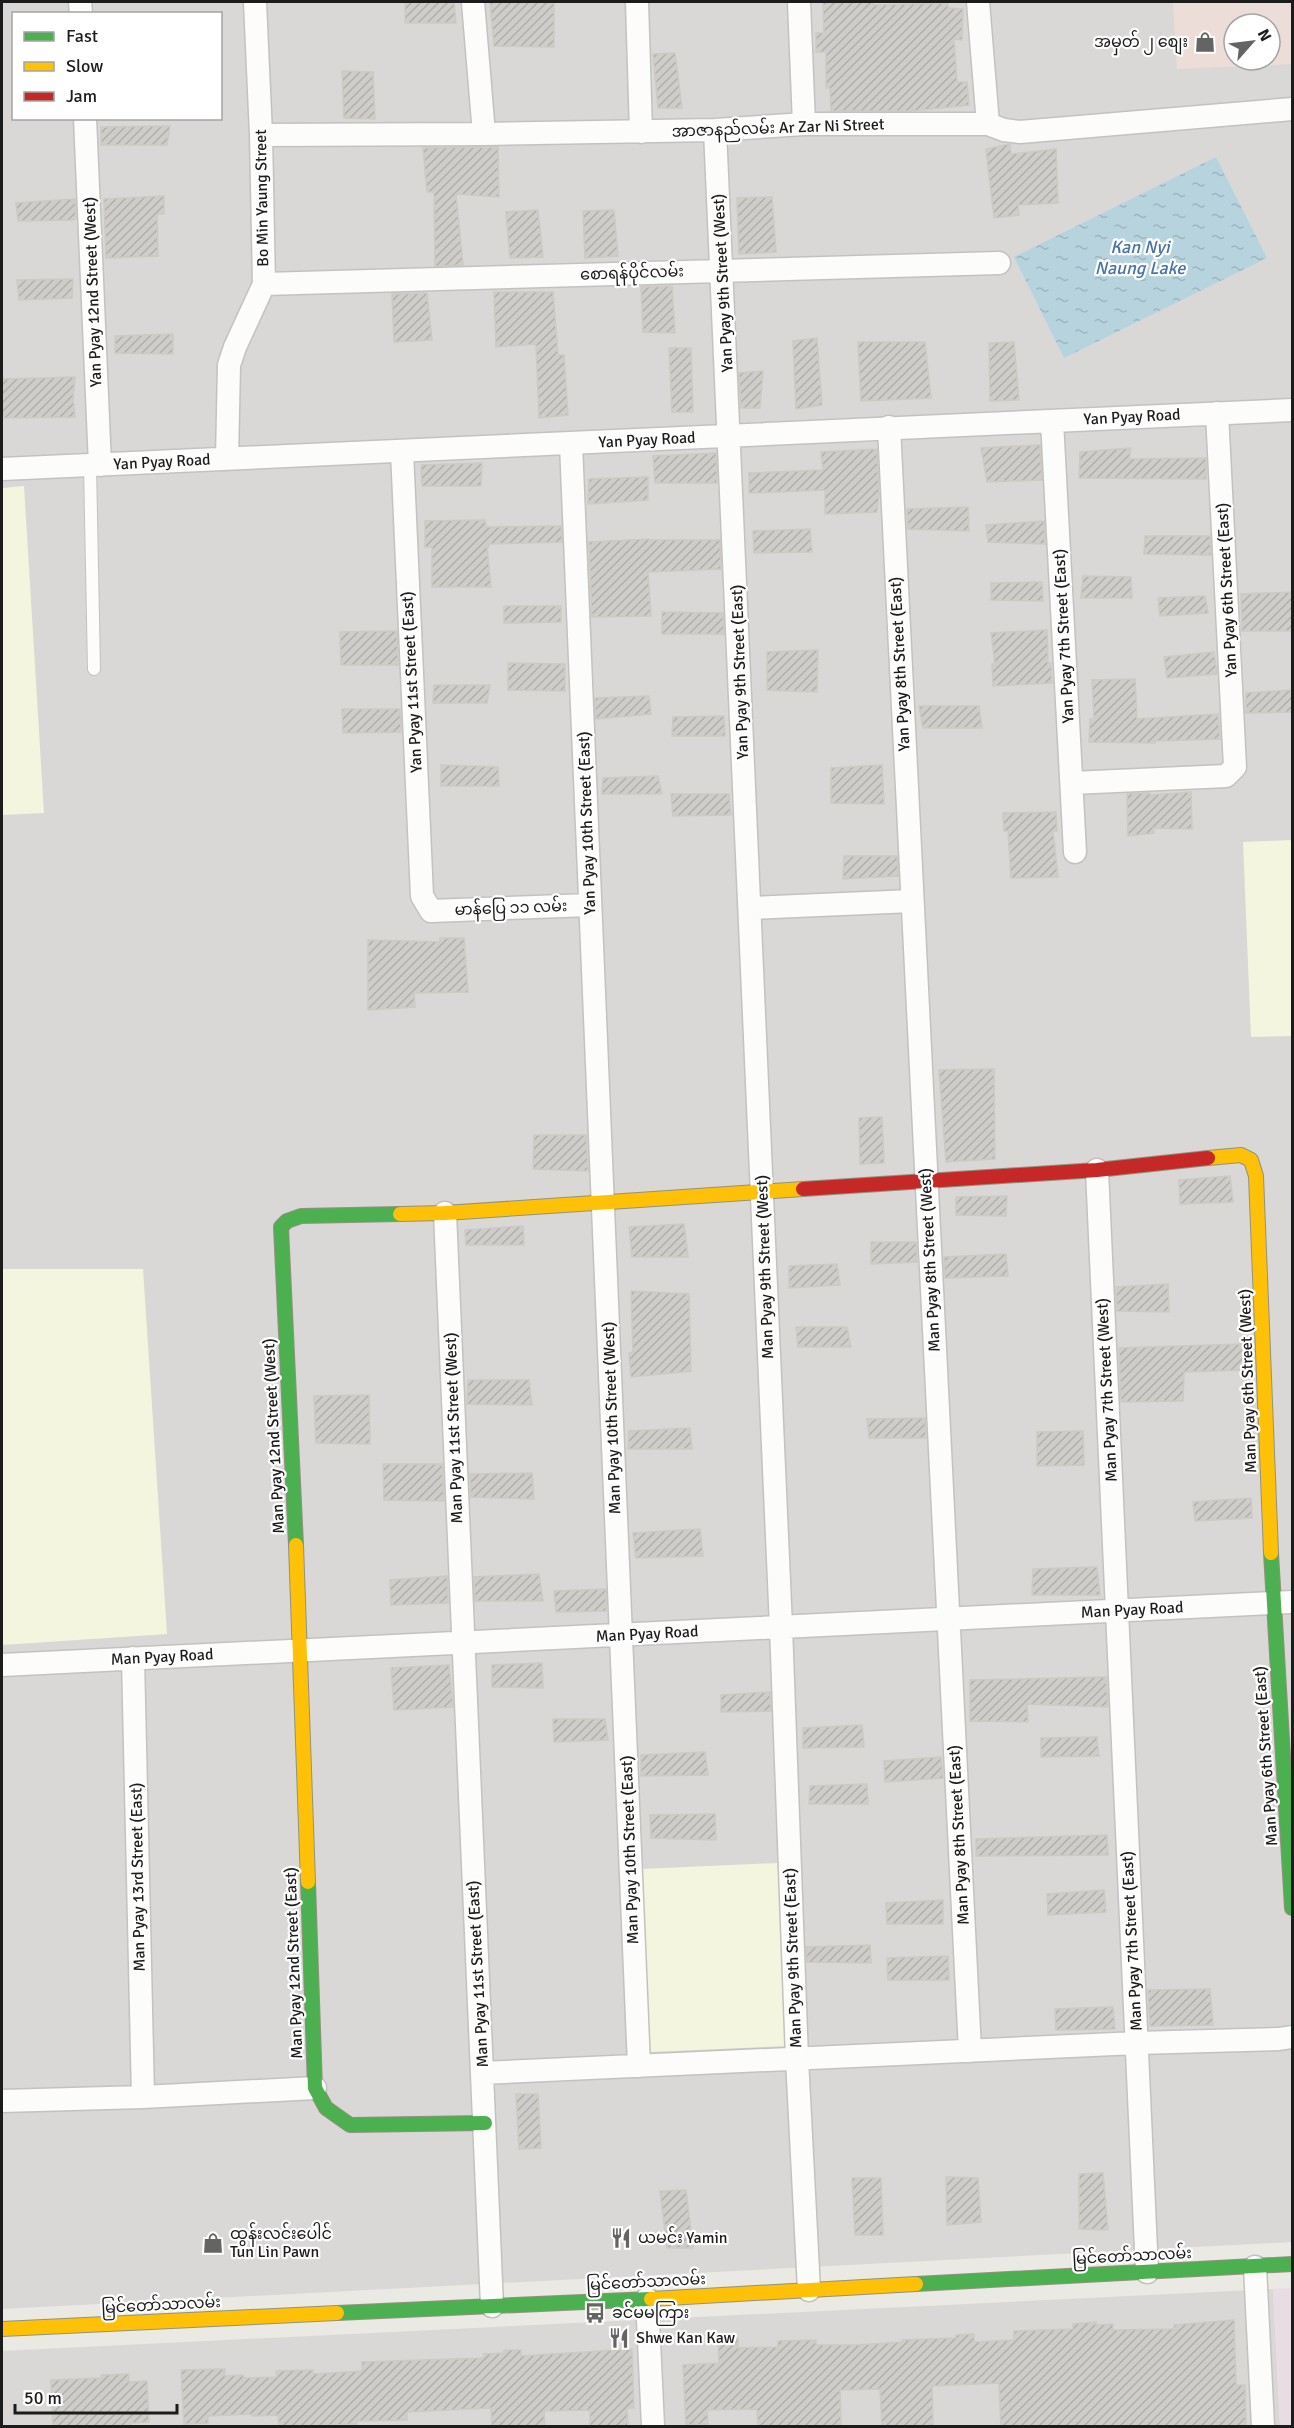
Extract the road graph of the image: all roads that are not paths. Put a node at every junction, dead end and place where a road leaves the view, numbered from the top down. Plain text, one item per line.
1 (255, 2) edge
2 (473, 2) edge
3 (637, 2) edge
4 (799, 2) edge
5 (978, 2) edge
6 (1293, 109) edge
7 (85, 120) edge
8 (804, 124) junction
9 (988, 124) junction
10 (715, 130) junction
11 (641, 132) junction
12 (484, 134) junction
13 (261, 135) junction
14 (999, 264) dead end
15 (722, 270) junction
16 (264, 284) junction
17 (1293, 410) edge
18 (1217, 413) junction
19 (1052, 421) junction
20 (889, 427) junction
21 (729, 436) junction
22 (571, 444) junction
23 (402, 451) junction
24 (227, 459) junction
25 (95, 465) junction
26 (2, 469) edge
27 (94, 669) dead end
28 (1072, 783) junction
29 (1075, 852) dead end
30 (912, 901) junction
31 (590, 905) junction
32 (750, 908) junction
33 (431, 911) joint
34 (1097, 1170) junction
35 (927, 1181) junction
36 (762, 1192) junction
37 (603, 1202) junction
38 (445, 1213) junction
39 (1283, 1602) edge
40 (1117, 1610) junction
41 (948, 1619) junction
42 (781, 1627) junction
43 (621, 1635) junction
44 (463, 1643) junction
45 (301, 1651) junction
46 (133, 1658) junction
47 (2, 1665) edge
48 (1293, 1908) edge
49 (1293, 2037) edge
50 (1137, 2043) junction
51 (970, 2051) junction
52 (797, 2059) junction
53 (639, 2066) junction
54 (482, 2073) junction
55 (315, 2088) junction
56 (143, 2097) junction
57 (2, 2101) edge
58 (484, 2123) junction
59 (1293, 2264) edge
60 (1256, 2267) junction
61 (1147, 2272) junction
62 (809, 2290) junction
63 (646, 2299) junction
64 (492, 2306) junction
65 (2, 2328) edge
66 (653, 2427) edge
67 (1263, 2427) edge

1 - 13 street, Bo Min Yaung Street
2 - 12 street
3 - 11 street
4 - 8 street
5 - 9 street
6 - 9 street, အာဇာနည်လမ်း Ar Zar Ni Street
7 - 25 street, Yan Pyay 12nd Street (West)
8 - 9 street, အာဇာနည်လမ်း Ar Zar Ni Street
8 - 10 street, အာဇာနည်လမ်း Ar Zar Ni Street
10 - 11 street, အာဇာနည်လမ်း Ar Zar Ni Street
10 - 15 street, Yan Pyay 9th Street (West)
11 - 12 street, အာဇာနည်လမ်း Ar Zar Ni Street
12 - 13 street, အာဇာနည်လမ်း Ar Zar Ni Street
13 - 16 street, Bo Min Yaung Street
14 - 15 street, စောရန်ပိုင်လမ်း
15 - 16 street, စောရန်ပိုင်လမ်း
15 - 21 street, Yan Pyay 9th Street (West)
16 - 24 street, Bo Min Yaung Street
17 - 18 street, Yan Pyay Road
18 - 19 street, Yan Pyay Road
18 - 28 street, Yan Pyay 6th Street (East)
19 - 20 street, Yan Pyay Road
19 - 28 street, Yan Pyay 7th Street (East)
20 - 21 street, Yan Pyay Road
20 - 30 street, Yan Pyay 8th Street (East)
21 - 22 street, Yan Pyay Road
21 - 32 street, Yan Pyay 9th Street (East)
22 - 23 street, Yan Pyay Road
22 - 31 street, Yan Pyay 10th Street (East)
23 - 24 street, Yan Pyay Road
23 - 33 street, Yan Pyay 11st Street (East)
24 - 25 street, Yan Pyay Road
25 - 26 street, Yan Pyay Road
25 - 27 lane
28 - 29 street, Yan Pyay 7th Street (East)
30 - 32 street
30 - 35 street, Man Pyay 8th Street (West)
31 - 33 street, မာန်ပြေ ၁၁ လမ်း
31 - 37 street, Yan Pyay 10th Street (East)
32 - 36 street, Man Pyay 9th Street (West)
34 - 35 street
34 - 39 street, Man Pyay 6th Street (West)
34 - 40 street, Man Pyay 7th Street (West)
35 - 36 street
35 - 41 street, Man Pyay 8th Street (West)
36 - 37 street
36 - 42 street, Man Pyay 9th Street (West)
37 - 38 street
37 - 43 street, Man Pyay 10th Street (West)
38 - 44 street, Man Pyay 11st Street (West)
38 - 45 street, Man Pyay 12nd Street (West)
39 - 40 street, Man Pyay Road
39 - 48 street, Man Pyay 6th Street (East)
40 - 41 street, Man Pyay Road
40 - 50 street, Man Pyay 7th Street (East)
41 - 42 street, Man Pyay Road
41 - 51 street, Man Pyay 8th Street (East)
42 - 43 street, Man Pyay Road
42 - 52 street, Man Pyay 9th Street (East)
43 - 44 street, Man Pyay Road
43 - 53 street, Man Pyay 10th Street (East)
44 - 45 street, Man Pyay Road
44 - 54 street, Man Pyay 11st Street (East)
45 - 46 street, Man Pyay Road
45 - 55 street, Man Pyay 12nd Street (East)
46 - 47 street, Man Pyay Road
46 - 56 street, Man Pyay 13rd Street (East)
49 - 50 street
50 - 51 street
50 - 61 street, Man Pyay 7th Street (East)
51 - 52 street
52 - 53 street
52 - 62 street, Man Pyay 9th Street (East)
53 - 54 street
54 - 58 street, Man Pyay 11st Street (East)
55 - 56 street
55 - 58 street
56 - 57 street
58 - 64 street, Man Pyay 11st Street (East)
59 - 60 street, မြင်တော်သာလမ်း
60 - 61 street, မြင်တော်သာလမ်း
60 - 67 street
61 - 62 street, မြင်တော်သာလမ်း
62 - 63 street, မြင်တော်သာလမ်း
63 - 64 street, မြင်တော်သာလမ်း
63 - 66 street
64 - 65 street, မြင်တော်သာလမ်း

